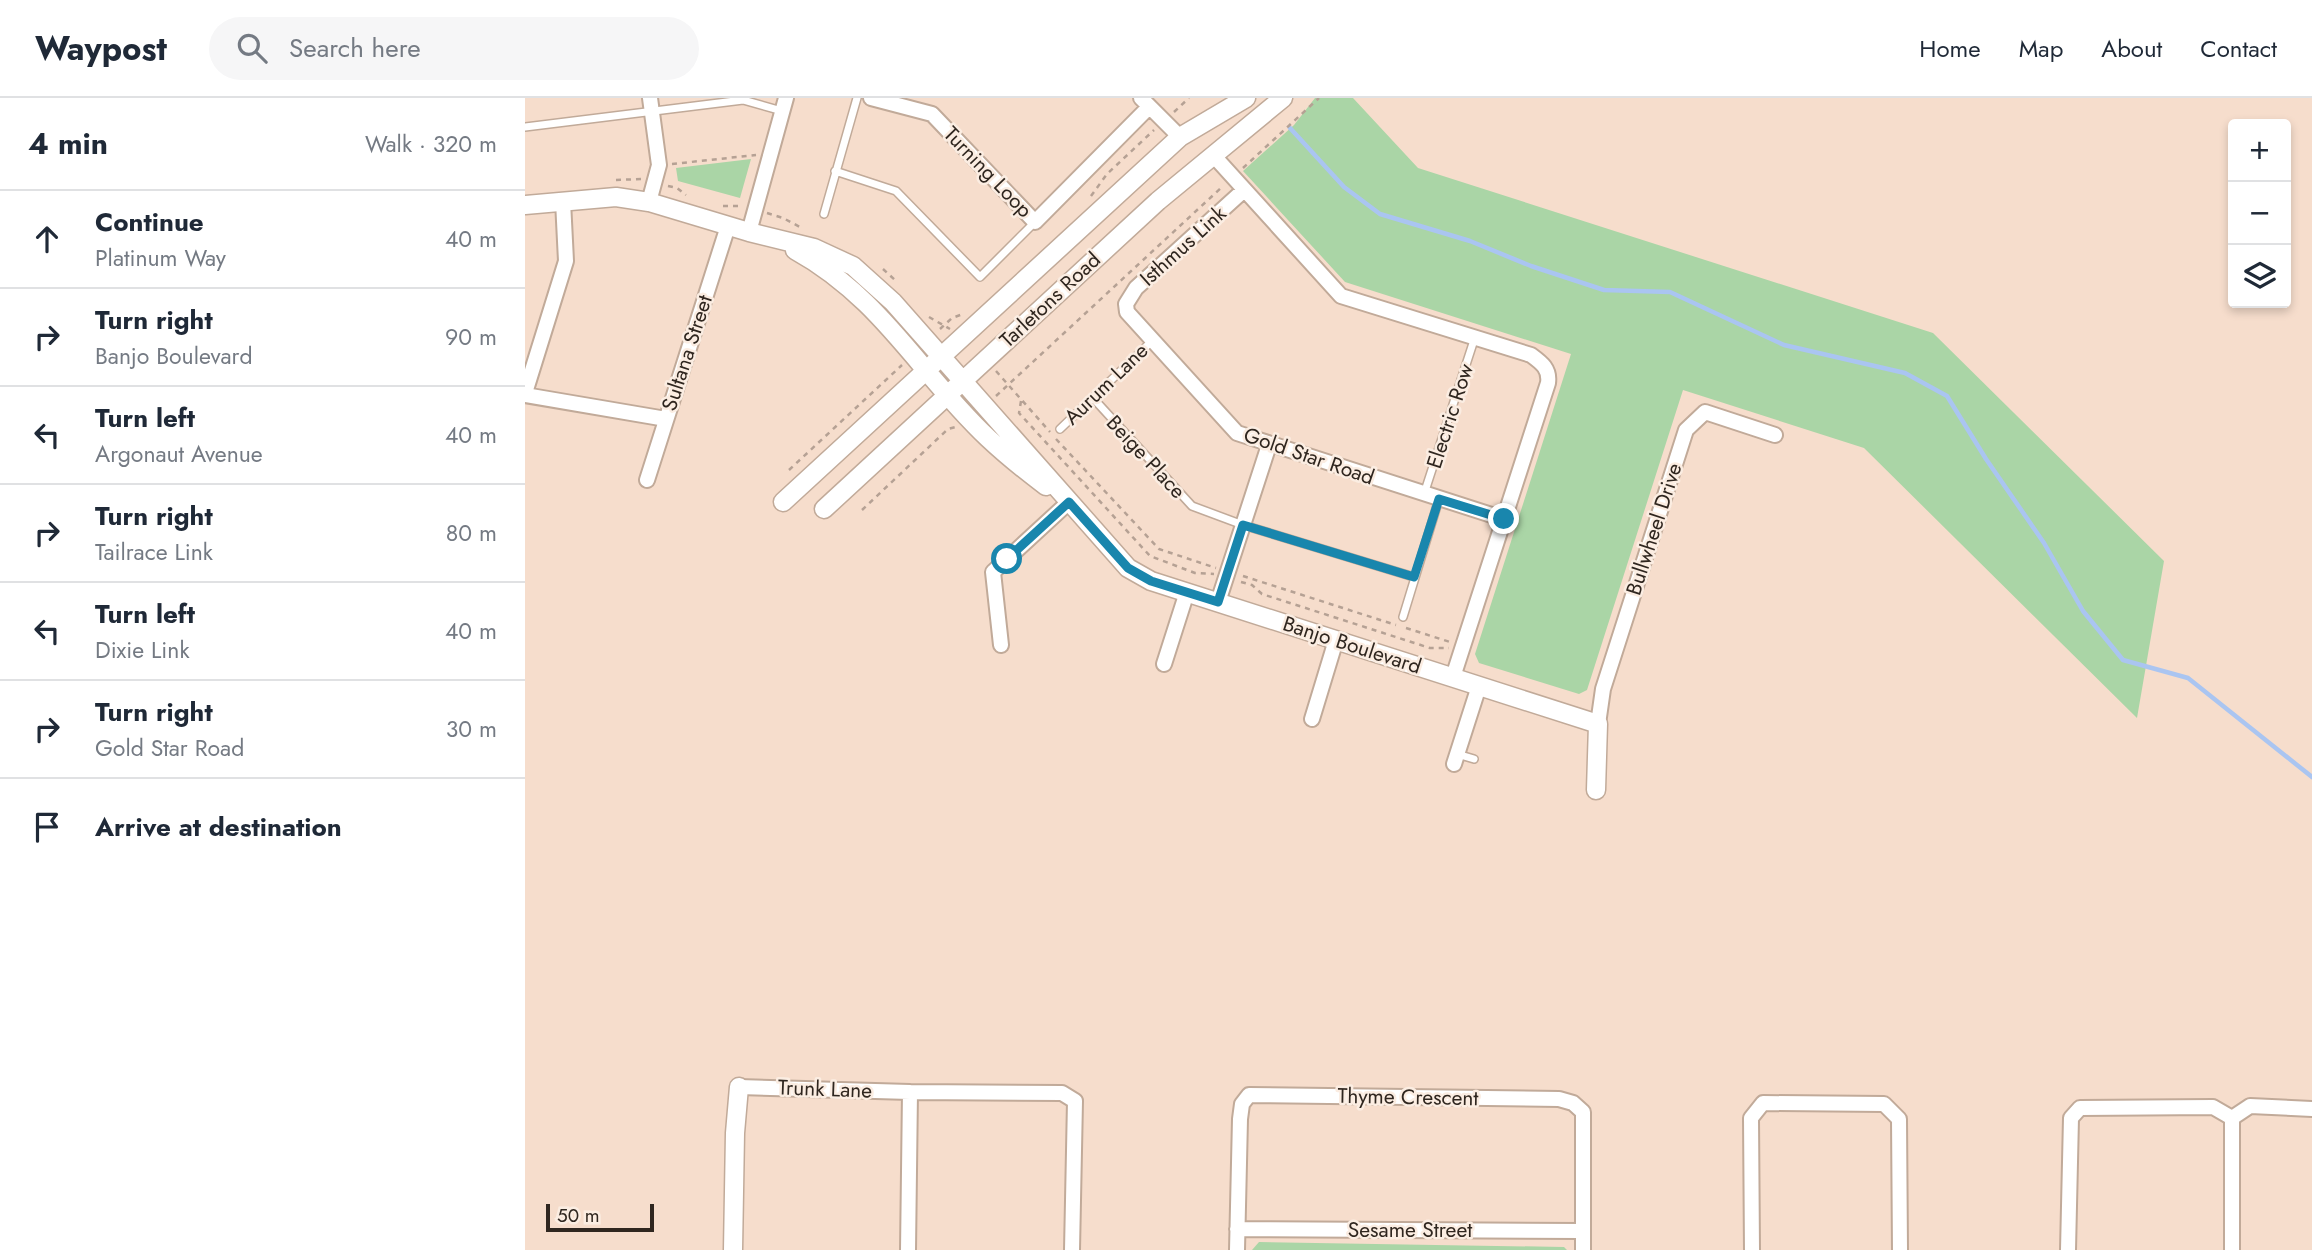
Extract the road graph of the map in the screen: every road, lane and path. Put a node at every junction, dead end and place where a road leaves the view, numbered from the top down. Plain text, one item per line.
1 (857, 98) edge
2 (870, 98) edge
3 (1181, 98) edge
4 (1189, 98) edge
5 (1245, 98) edge
6 (1283, 98) edge
7 (1319, 98) edge
8 (1185, 102) junction
9 (1145, 103) edge
10 (651, 104) edge
11 (784, 105) edge
12 (1164, 121) junction
13 (525, 127) edge
14 (1180, 137) junction
15 (770, 154) junction
16 (1214, 156) junction
17 (659, 165) junction
18 (835, 171) junction
19 (1233, 177) junction
20 (1244, 190) junction
21 (1091, 196) dead end
22 (563, 201) junction
23 (649, 202) junction
24 (525, 205) edge
25 (824, 214) dead end
26 (1035, 222) junction
27 (728, 226) junction
28 (749, 232) junction
29 (773, 239) junction
30 (1126, 304) joint
31 (968, 312) dead end
32 (1475, 337) junction
33 (1153, 339) junction
34 (927, 341) junction
35 (914, 354) junction
36 (941, 357) junction
37 (927, 370) junction
38 (958, 377) junction
39 (944, 390) junction
40 (525, 394) edge
41 (1093, 398) junction
42 (984, 407) junction
43 (666, 419) junction
44 (970, 419) junction
45 (1060, 429) dead end
46 (1775, 435) dead end
47 (1269, 444) junction
48 (789, 470) dead end
49 (647, 480) dead end
50 (1424, 494) junction
51 (1439, 499) junction
52 (783, 502) dead end
53 (1069, 502) junction
54 (824, 509) dead end
55 (862, 510) dead end
56 (1504, 519) junction
57 (1243, 525) junction
58 (1414, 577) junction
59 (1187, 592) junction
60 (1218, 602) junction
61 (1403, 617) dead end
62 (1336, 640) junction
63 (1001, 645) dead end
64 (1164, 664) dead end
65 (1453, 677) junction
66 (1479, 686) junction
67 (1312, 719) dead end
68 (1598, 724) junction
69 (1456, 759) joint
70 (1474, 759) dead end
71 (1596, 790) dead end
72 (739, 1087) joint
73 (910, 1092) junction
74 (2312, 1109) edge
75 (2232, 1118) junction
76 (1237, 1229) junction
77 (1582, 1231) junction
78 (733, 1250) edge
79 (908, 1250) edge
80 (1072, 1250) edge
81 (1237, 1250) edge
82 (1583, 1250) edge
83 (1752, 1250) edge
84 (1900, 1250) edge
85 (2068, 1250) edge
86 (2232, 1250) edge

1 - 18 lane
2 - 26 street, Turning Loop
3 - 8 path
4 - 8 path
5 - 14 street, Tarletons Road
6 - 16 street, Tarletons Road
7 - 19 path
8 - 12 path
9 - 12 street
9 - 26 street, Turning Loop
10 - 11 lane
10 - 13 lane
10 - 17 street
11 - 15 street
12 - 14 street
12 - 21 path
14 - 36 street, Tarletons Road
15 - 17 path
15 - 28 street
16 - 19 street
16 - 38 street, Tarletons Road
17 - 23 street
18 - 25 lane
18 - 26 lane
19 - 20 street
19 - 42 path
20 - 30 street, Isthmus Link
20 - 32 street
22 - 23 street
22 - 24 street
22 - 40 street
23 - 27 street
27 - 28 street
27 - 43 street, Sultana Street
28 - 29 street
29 - 34 street, Banjo Boulevard
29 - 35 street, Banjo Boulevard
30 - 33 street, Gold Star Road
31 - 34 path
32 - 50 lane, Electric Row
32 - 56 street
33 - 41 lane, Aurum Lane
33 - 47 street, Gold Star Road
34 - 36 street, Banjo Boulevard
35 - 37 street, Banjo Boulevard
35 - 48 path
36 - 37 street, Tarletons Road
36 - 38 street, Banjo Boulevard
37 - 39 street, Banjo Boulevard
37 - 52 street, Tarletons Road
38 - 39 street, Tarletons Road
38 - 42 street, Banjo Boulevard
39 - 44 street, Banjo Boulevard
39 - 54 street, Tarletons Road
40 - 43 street
41 - 45 lane, Aurum Lane
41 - 57 lane, Beige Place
42 - 53 street, Banjo Boulevard
43 - 49 street, Sultana Street
44 - 53 street, Banjo Boulevard
44 - 55 path
46 - 68 street, Bullwheel Drive
47 - 50 street, Gold Star Road
47 - 57 street
50 - 51 street, Gold Star Road
51 - 56 street, Gold Star Road
51 - 58 lane
53 - 59 street, Banjo Boulevard
53 - 63 street
56 - 65 street
57 - 58 lane, Beige Place
57 - 60 street
58 - 61 lane
59 - 60 street, Banjo Boulevard
59 - 64 street
60 - 62 street, Banjo Boulevard
62 - 65 street, Banjo Boulevard
62 - 67 street
65 - 66 street, Banjo Boulevard
66 - 68 street, Banjo Boulevard
66 - 69 street
68 - 71 street
69 - 70 lane
72 - 73 street, Trunk Lane
72 - 78 street
73 - 79 street
73 - 80 street, Trunk Lane
74 - 75 street
75 - 85 street
75 - 86 street
76 - 77 street, Sesame Street
76 - 77 street, Thyme Crescent
76 - 81 street, Thyme Crescent
77 - 82 street, Thyme Crescent
83 - 84 street

